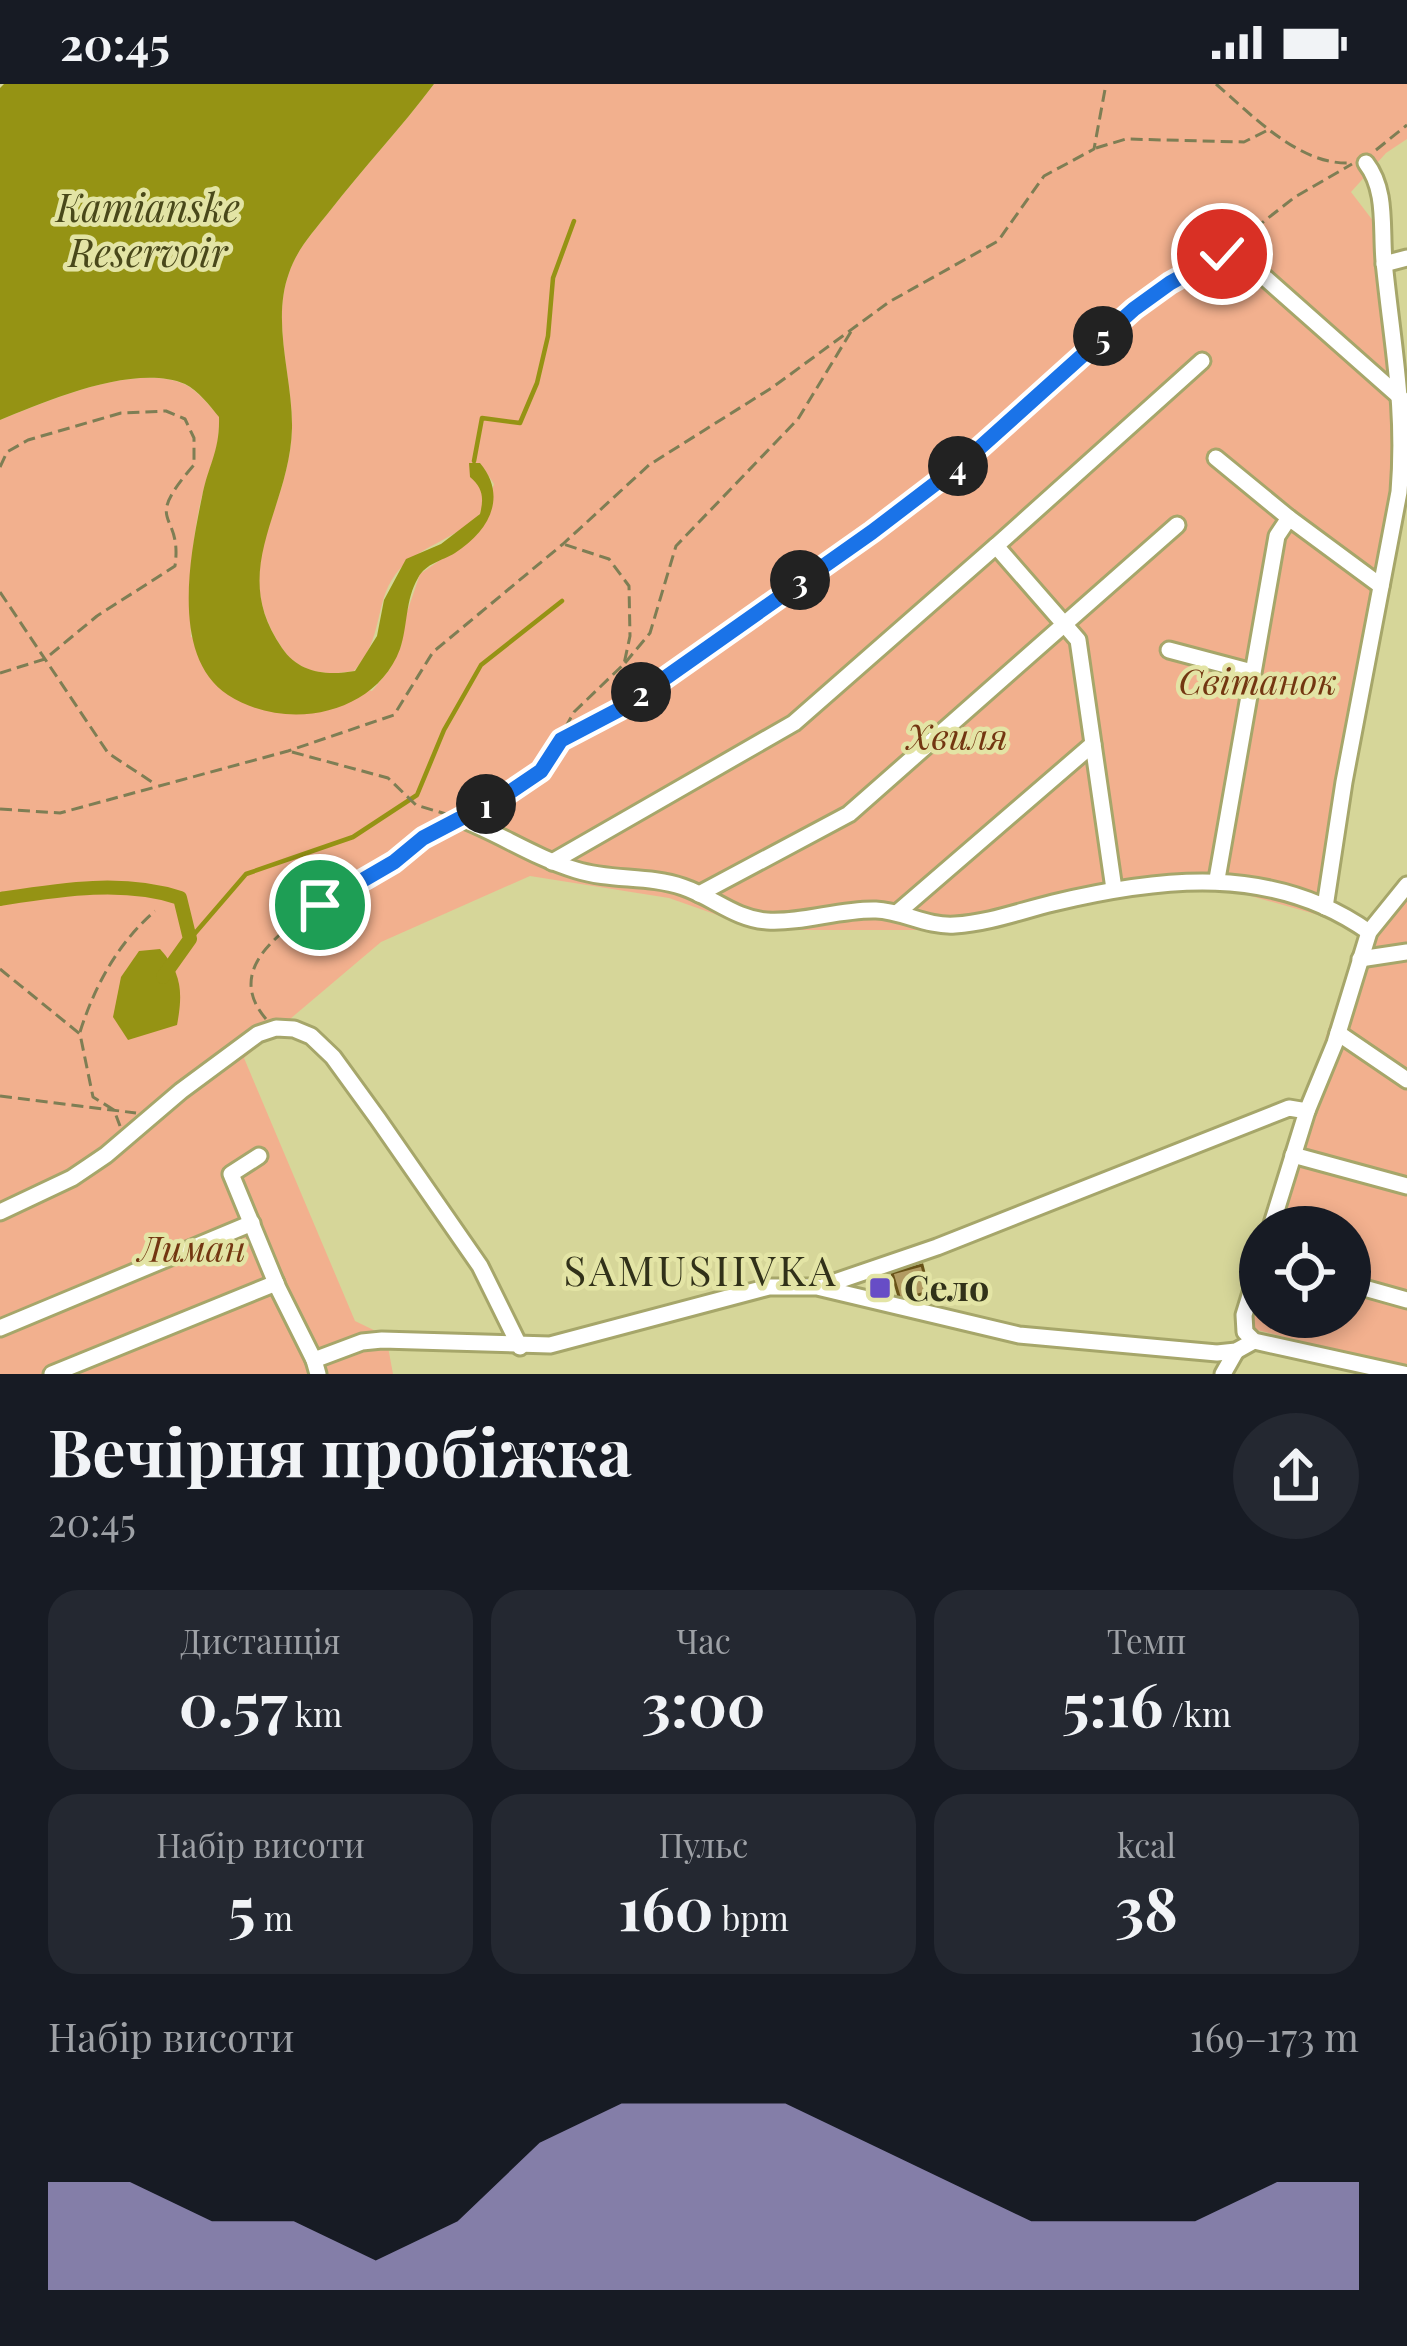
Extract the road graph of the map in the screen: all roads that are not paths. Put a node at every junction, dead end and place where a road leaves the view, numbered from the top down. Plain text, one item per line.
1 (1360, 163) road end
2 (1407, 259) edge
3 (1245, 260) dead end
4 (1384, 263) junction
5 (1202, 362) dead end
6 (1402, 399) junction
7 (1216, 458) dead end
8 (1289, 518) junction
9 (1177, 526) dead end
10 (996, 546) junction
11 (1381, 586) junction
12 (1065, 625) junction
13 (1169, 650) dead end
14 (1252, 672) junction
15 (1093, 744) junction
16 (459, 818) road end
17 (552, 862) junction
18 (1217, 879) junction
19 (1407, 885) edge
20 (1114, 889) junction
21 (699, 894) junction
22 (1325, 907) junction
23 (897, 913) junction
24 (1369, 932) junction
25 (1407, 952) edge
26 (1360, 959) junction
27 (1338, 1033) junction
28 (1407, 1079) edge
29 (1307, 1111) junction
30 (1293, 1155) junction
31 (260, 1156) dead end
32 (1407, 1186) edge
33 (1277, 1206) edge
34 (0, 1212) edge
35 (252, 1222) junction
36 (276, 1283) junction
37 (817, 1287) junction
38 (1371, 1290) edge
39 (1407, 1300) edge
40 (0, 1328) edge
41 (1248, 1338) edge
42 (1258, 1338) edge
43 (520, 1347) junction
44 (1236, 1351) junction
45 (318, 1370) edge
46 (52, 1374) edge
47 (1223, 1374) edge
48 (1404, 1374) edge

1 - 4 street
2 - 4 street
3 - 6 street
4 - 6 street
5 - 10 street
6 - 11 street
7 - 8 street
8 - 11 street
8 - 14 street
9 - 12 street
10 - 12 street
10 - 17 street
11 - 22 street
12 - 15 street
12 - 21 street
13 - 14 street
14 - 18 street
15 - 20 street
15 - 23 street
16 - 17 street
17 - 21 street
18 - 20 street
18 - 22 street
19 - 24 street
20 - 23 street
21 - 23 street
22 - 24 street
24 - 26 street
25 - 26 street
26 - 27 street
27 - 28 street
27 - 29 street
29 - 30 street
29 - 37 street
30 - 32 street
30 - 33 street
31 - 35 street
34 - 43 street
35 - 36 street
35 - 40 street
36 - 45 street
36 - 46 street
37 - 43 street
37 - 44 street
38 - 39 street
41 - 44 street
42 - 48 street
43 - 45 street
44 - 47 street

